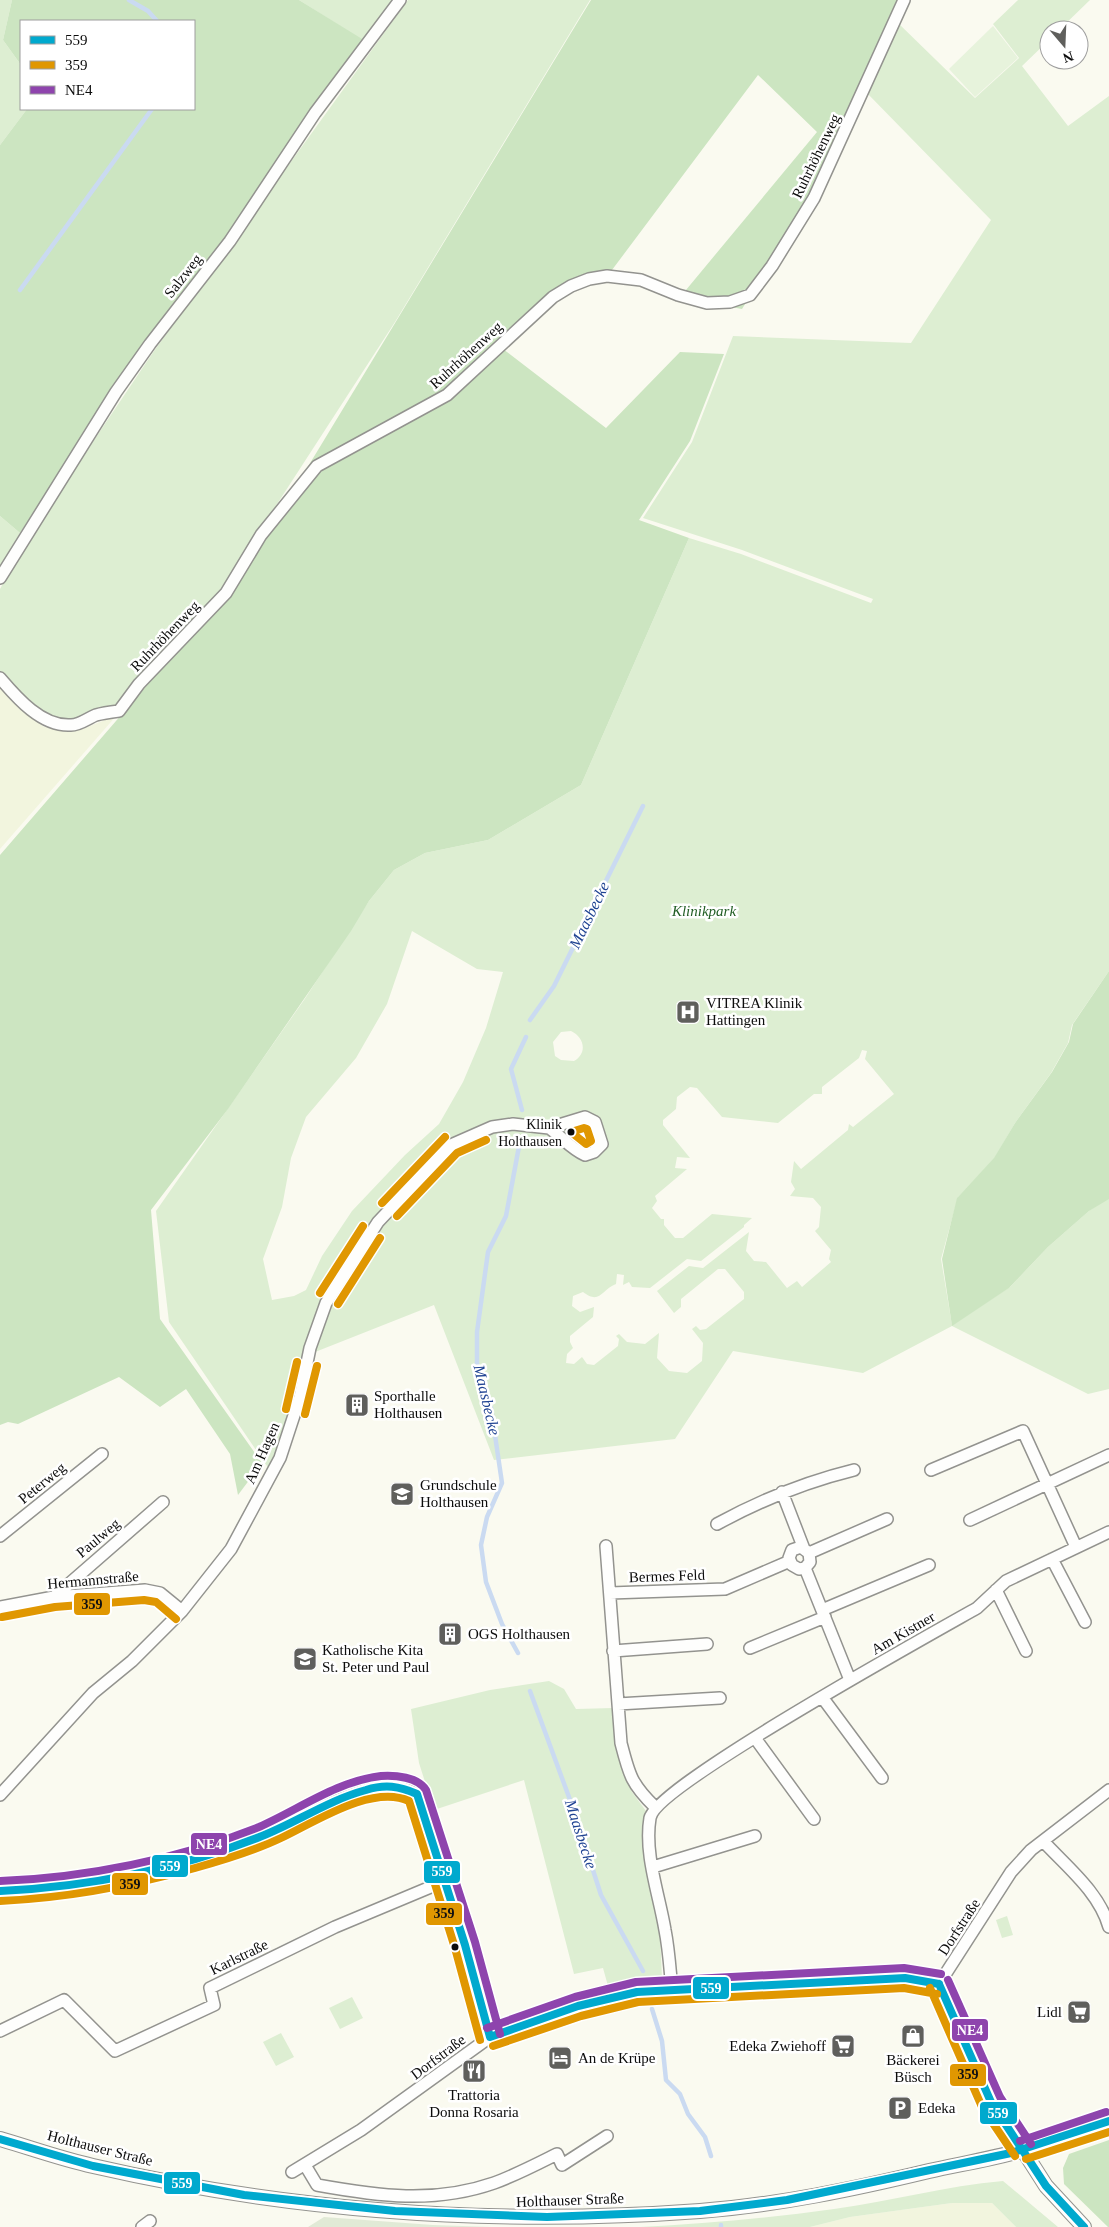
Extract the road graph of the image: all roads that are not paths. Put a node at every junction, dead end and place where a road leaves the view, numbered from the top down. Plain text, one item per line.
1 (400, 0) edge
2 (904, 0) edge
3 (0, 578) edge
4 (0, 678) edge
5 (549, 1128) dead end
6 (102, 1454) dead end
7 (1109, 1455) edge
8 (854, 1470) dead end
9 (931, 1470) dead end
10 (1048, 1484) junction
11 (782, 1492) junction
12 (163, 1502) dead end
13 (887, 1518) dead end
14 (970, 1520) dead end
15 (717, 1524) dead end
16 (1109, 1532) edge
17 (0, 1536) edge
18 (606, 1546) dead end
19 (1076, 1547) junction
20 (806, 1551) junction
21 (1052, 1559) junction
22 (790, 1561) junction
23 (929, 1564) dead end
24 (805, 1568) junction
25 (996, 1590) junction
26 (610, 1593) junction
27 (54, 1597) junction
28 (0, 1607) edge
29 (182, 1611) junction
30 (823, 1613) junction
31 (1084, 1622) dead end
32 (707, 1644) dead end
33 (750, 1648) dead end
34 (613, 1651) junction
35 (1026, 1651) dead end
36 (850, 1680) junction
37 (822, 1697) junction
38 (720, 1698) dead end
39 (618, 1704) junction
40 (755, 1738) junction
41 (882, 1778) dead end
42 (1109, 1790) edge
43 (0, 1795) edge
44 (655, 1807) junction
45 (814, 1819) dead end
46 (755, 1836) dead end
47 (1043, 1841) junction
48 (653, 1867) junction
49 (445, 1881) junction
50 (0, 1891) edge
51 (1106, 1909) edge
52 (1109, 1927) edge
53 (939, 1984) junction
54 (672, 1990) junction
55 (0, 2031) edge
56 (490, 2037) junction
57 (1109, 2120) edge
58 (607, 2136) dead end
59 (0, 2139) edge
60 (1023, 2150) junction
61 (304, 2165) junction
62 (292, 2172) dead end
63 (1084, 2227) edge

1 - 3 street, Salzweg
2 - 4 street, Ruhrhöhenweg
5 - 29 street, Am Hagen
6 - 17 street, Peterweg
7 - 10 street
8 - 11 street
9 - 10 street
10 - 14 street
10 - 19 street
11 - 15 street
11 - 20 street
12 - 27 street, Paulweg
13 - 20 street
16 - 19 street, Am Kistner
18 - 26 street, Bermes Feld
19 - 21 street, Am Kistner
20 - 22 street
20 - 24 street
21 - 25 street, Am Kistner
21 - 31 street
22 - 24 street
22 - 26 street, Bermes Feld
23 - 30 street
24 - 30 street
25 - 35 street
25 - 36 street, Am Kistner
26 - 34 street, Bermes Feld
27 - 28 street, Hermannstraße
27 - 29 street, Hermannstraße
29 - 43 street, Am Hagen
30 - 33 street
30 - 36 street
32 - 34 street
34 - 39 street, Bermes Feld
36 - 37 street, Am Kistner
37 - 40 street, Am Kistner
37 - 41 street
38 - 39 street
39 - 44 street, Bermes Feld
40 - 44 street, Am Kistner
40 - 45 street
42 - 47 street, Dorfstraße
44 - 48 street
46 - 48 street
47 - 51 street
47 - 53 street, Dorfstraße
48 - 54 street
49 - 50 street
49 - 55 street, Karlstraße
49 - 56 street
51 - 52 street
53 - 54 street, Dorfstraße
53 - 60 street
54 - 56 street, Dorfstraße
56 - 61 street, Dorfstraße
57 - 60 street, Holthauser Straße
58 - 61 street
59 - 60 street, Holthauser Straße
60 - 63 street
61 - 62 street, Dorfstraße

